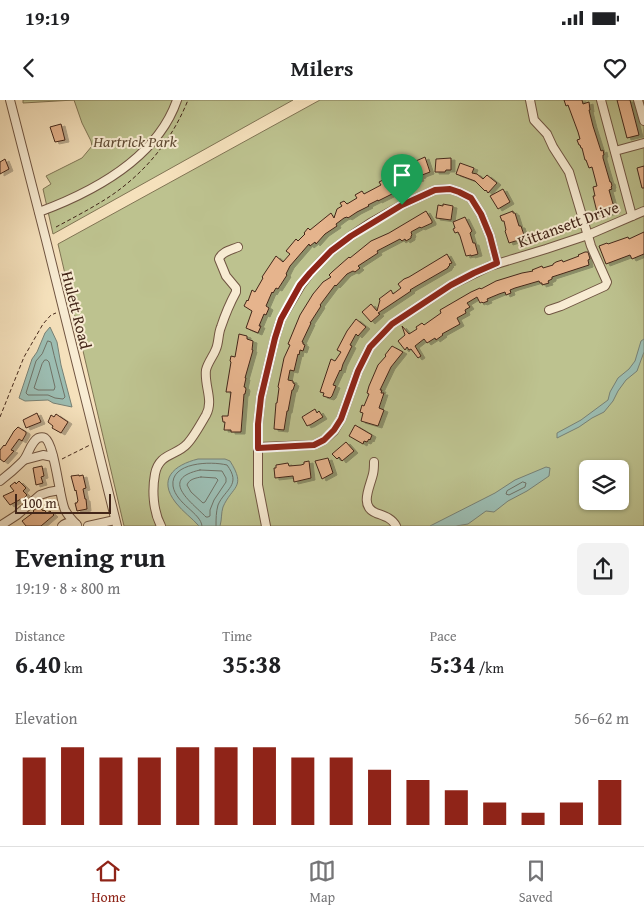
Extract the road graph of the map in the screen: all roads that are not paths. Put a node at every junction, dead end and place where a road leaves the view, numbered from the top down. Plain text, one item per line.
1 (10, 100) edge
2 (177, 100) edge
3 (530, 100) edge
4 (601, 100) edge
5 (638, 100) edge
6 (644, 121) edge
7 (644, 143) edge
8 (615, 151) junction
9 (644, 211) edge
10 (39, 212) junction
11 (632, 216) junction
12 (588, 235) junction
13 (238, 247) dead end
14 (497, 263) junction
15 (549, 310) dead end
16 (258, 448) junction
17 (53, 459) junction
18 (24, 460) junction
19 (374, 462) dead end
20 (0, 481) edge
21 (60, 490) junction
22 (64, 509) junction
23 (116, 523) edge
24 (78, 525) edge
25 (0, 526) edge
26 (61, 526) edge
27 (88, 526) edge
28 (161, 526) edge
29 (266, 526) edge
30 (396, 526) edge

1 - 10 street, Hulett Road
2 - 10 street
3 - 12 street
4 - 8 street
5 - 6 street
7 - 8 street
8 - 11 street
9 - 11 street, Kittansett Drive
10 - 23 street, Hulett Road
11 - 12 street, Kittansett Drive
12 - 14 street, Kittansett Drive
12 - 15 street
13 - 28 street
14 - 16 street, Kittansett Drive
14 - 16 street
16 - 29 street
17 - 18 street
17 - 18 street
17 - 21 street
18 - 20 street
19 - 30 street
21 - 22 street
21 - 25 street
22 - 24 street
22 - 26 street
23 - 27 street
24 - 26 street

